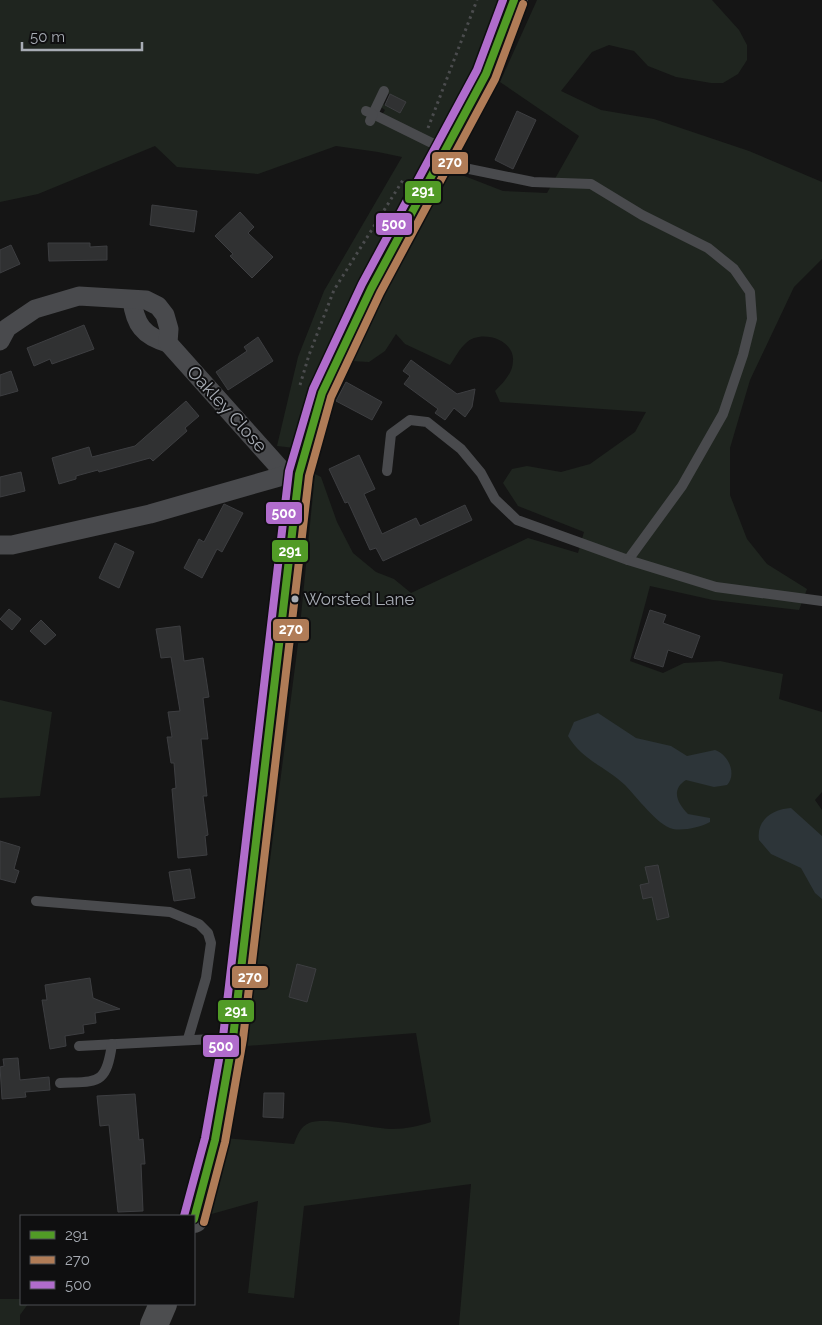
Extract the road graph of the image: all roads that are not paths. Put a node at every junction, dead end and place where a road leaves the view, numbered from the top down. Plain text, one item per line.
1 (514, 0) edge
2 (384, 91) dead end
3 (442, 156) junction
4 (132, 300) junction
5 (0, 341) edge
6 (168, 343) junction
7 (387, 471) dead end
8 (292, 475) junction
9 (0, 545) edge
10 (628, 560) junction
11 (822, 601) edge
12 (36, 901) dead end
13 (234, 1038) junction
14 (188, 1039) junction
15 (112, 1044) junction
16 (78, 1046) dead end
17 (60, 1083) dead end
18 (195, 1215) edge
19 (163, 1305) edge
20 (154, 1325) edge

1 - 3 highway
2 - 3 lane
3 - 8 highway
3 - 10 lane
4 - 5 street
4 - 6 street, Oakley Close
4 - 6 street
6 - 8 street, Oakley Close
7 - 10 lane
8 - 9 street
8 - 13 highway
10 - 11 lane
12 - 14 lane
13 - 14 lane
13 - 18 highway
14 - 15 lane
15 - 16 lane
15 - 17 lane
19 - 20 highway

